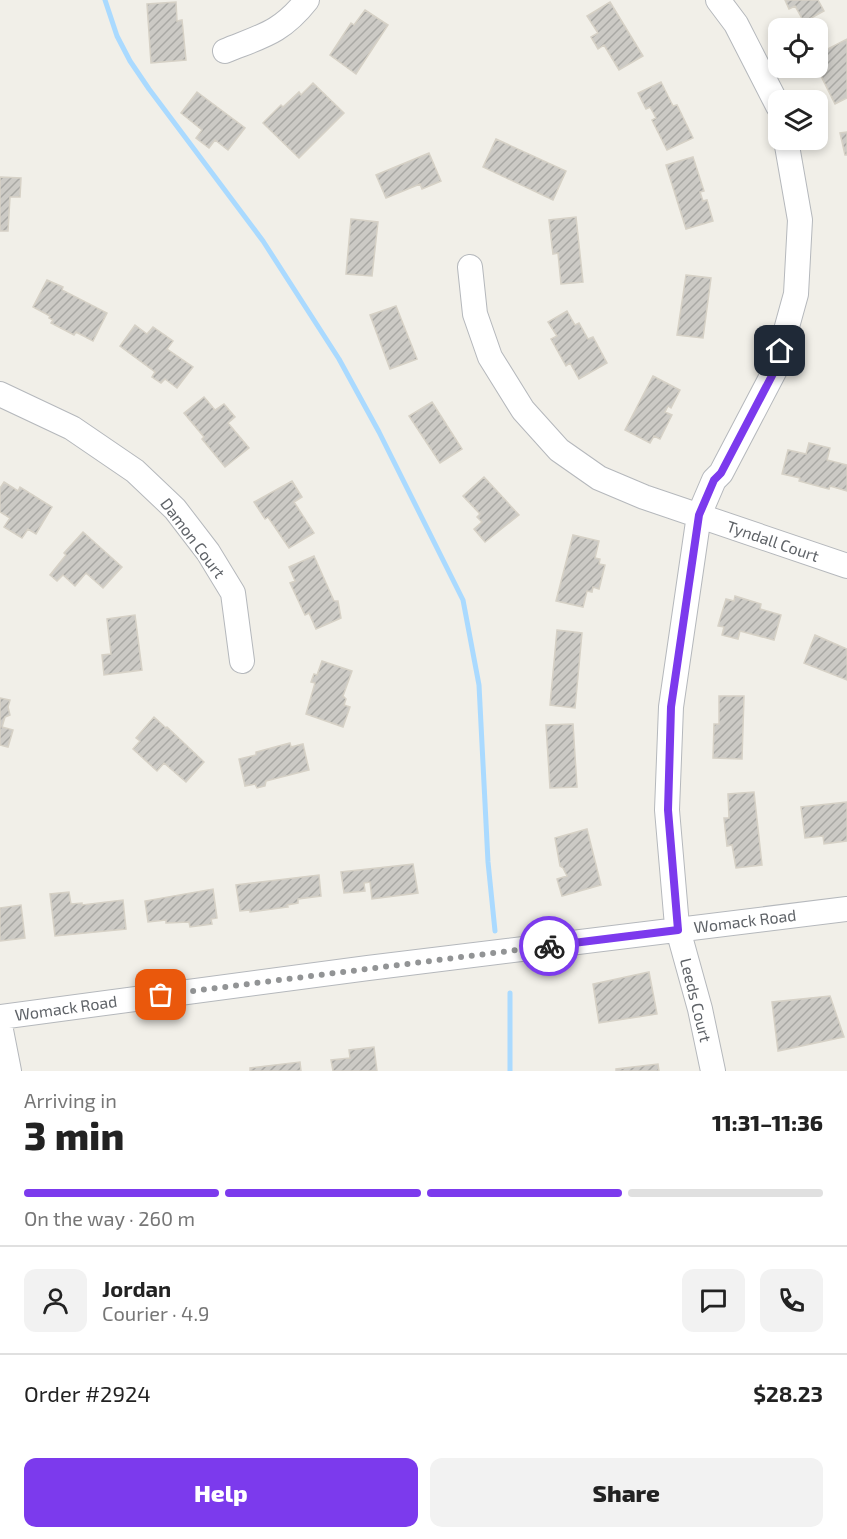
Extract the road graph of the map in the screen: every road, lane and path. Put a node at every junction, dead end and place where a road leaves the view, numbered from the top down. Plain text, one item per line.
1 (307, 0) edge
2 (717, 0) edge
3 (225, 51) dead end
4 (770, 90) edge
5 (788, 150) edge
6 (470, 267) dead end
7 (0, 394) edge
8 (699, 515) junction
9 (847, 566) edge
10 (242, 661) dead end
11 (847, 909) edge
12 (678, 930) junction
13 (0, 1017) edge
14 (0, 1025) edge
15 (9, 1071) edge
16 (712, 1071) edge

1 - 3 street
2 - 4 street
5 - 8 street, Leeds Court
6 - 8 street, Tyndall Court
7 - 10 street, Damon Court
8 - 9 street, Tyndall Court
8 - 12 street, Leeds Court
11 - 12 street, Womack Road
12 - 13 street, Womack Road
12 - 16 street, Leeds Court
14 - 15 street

